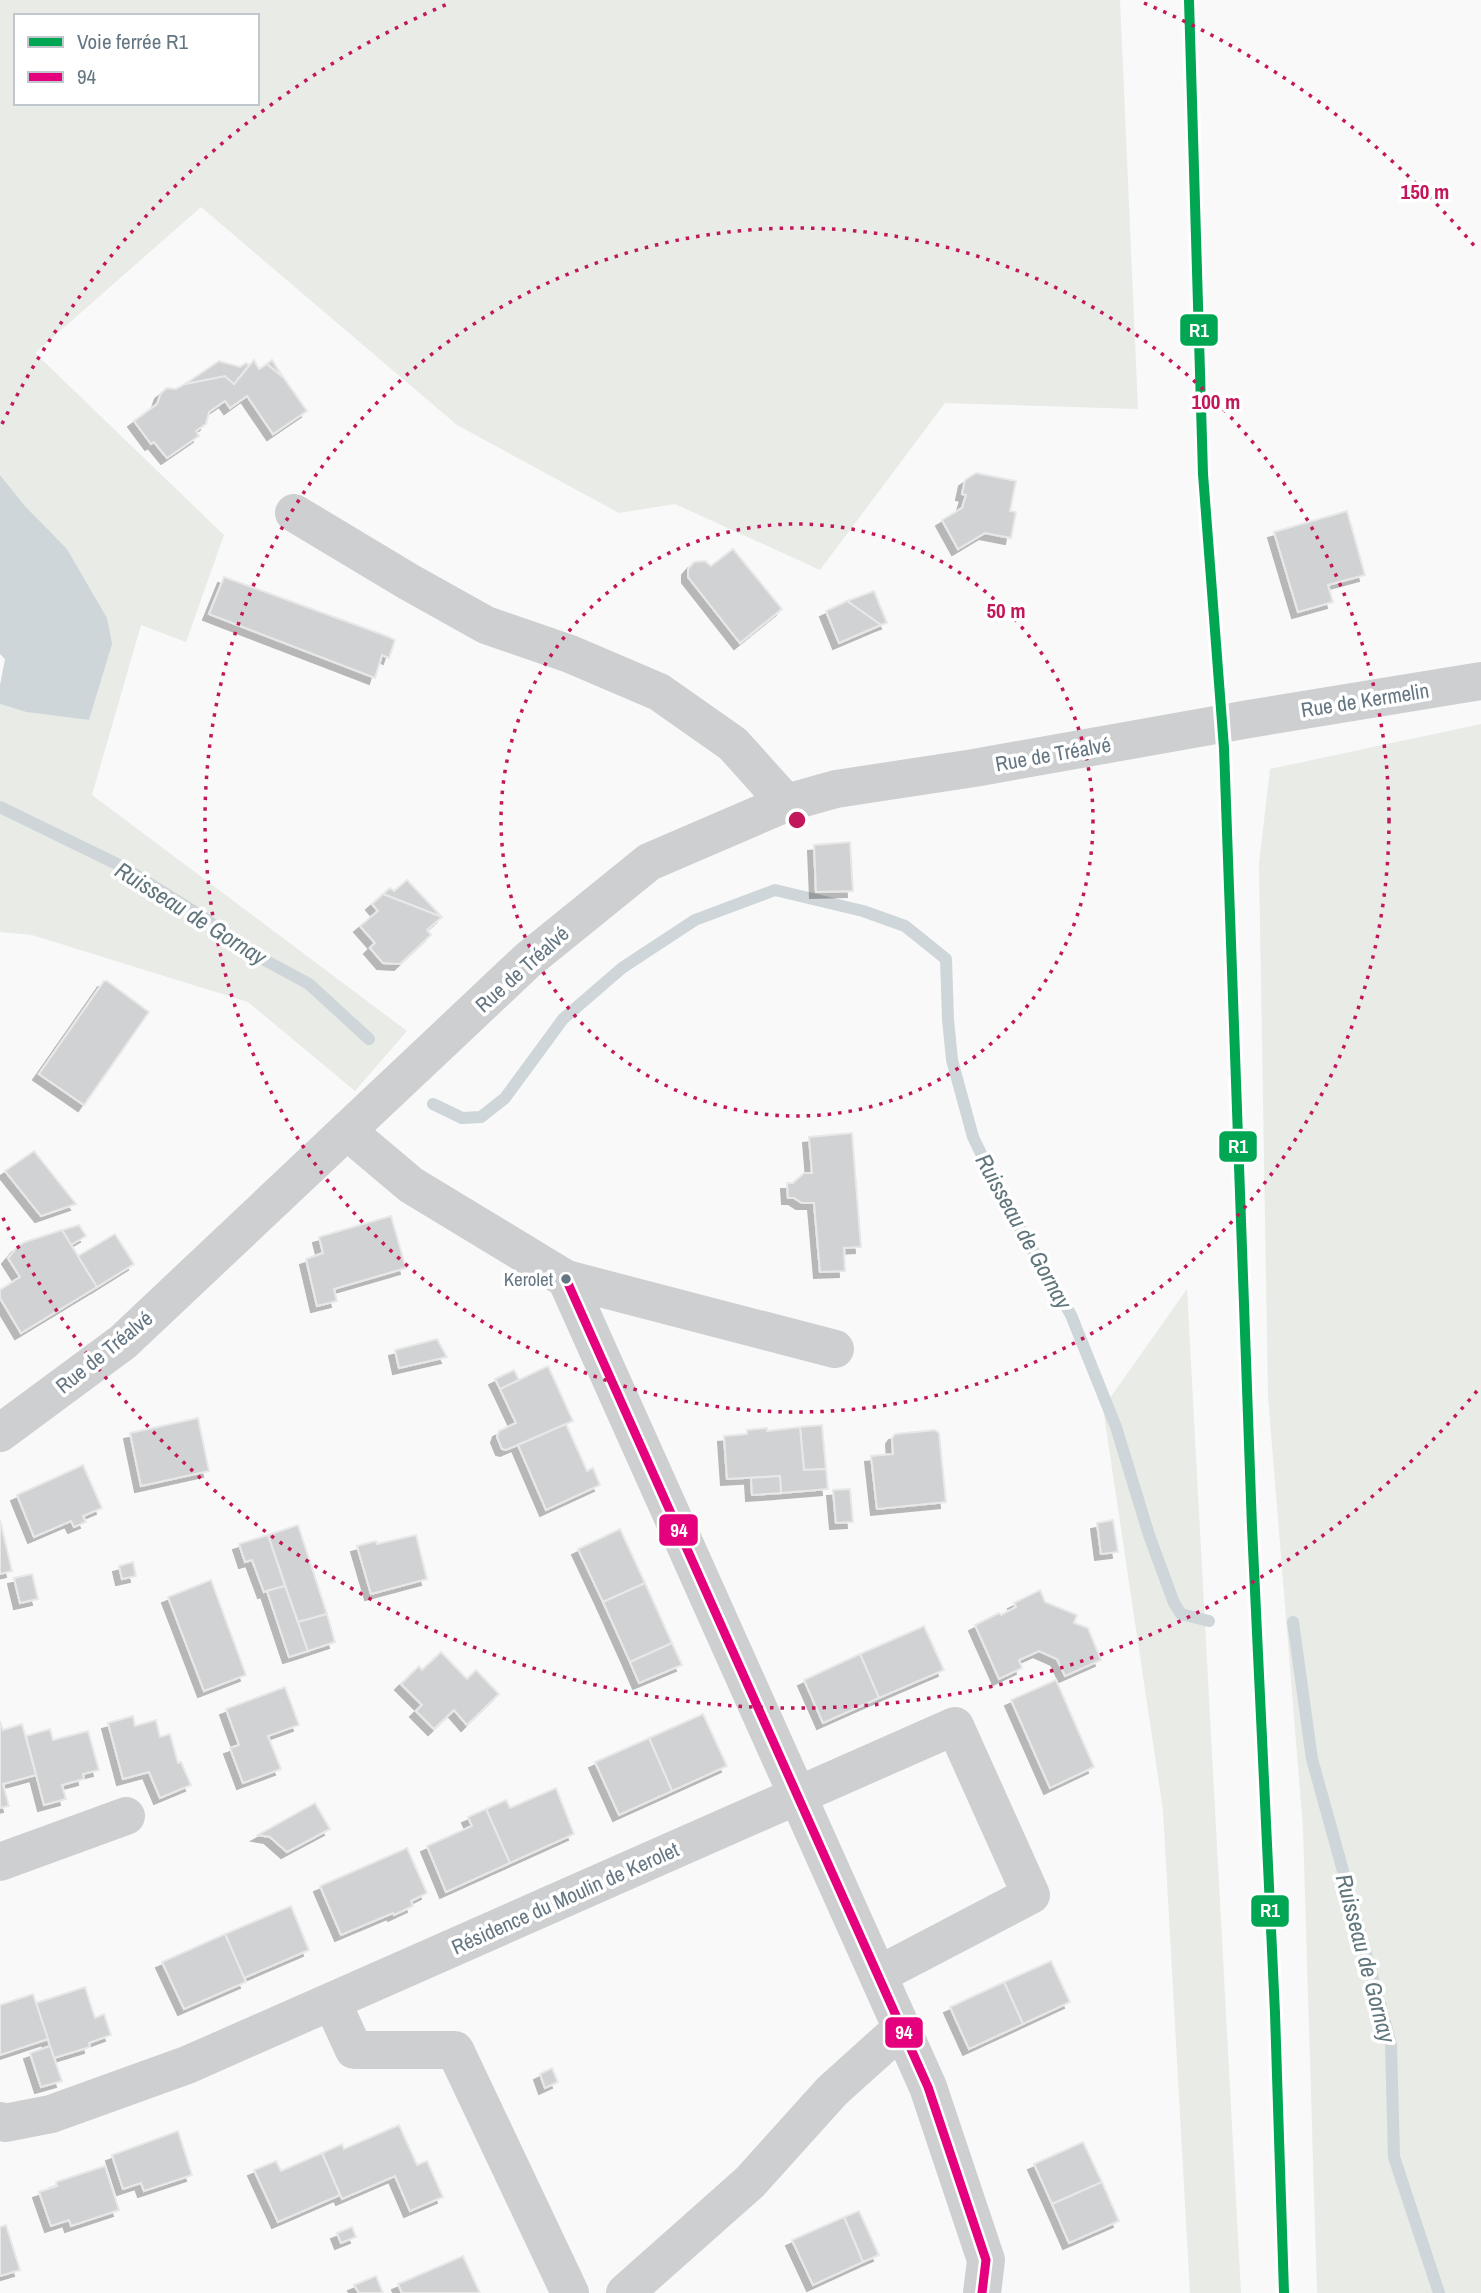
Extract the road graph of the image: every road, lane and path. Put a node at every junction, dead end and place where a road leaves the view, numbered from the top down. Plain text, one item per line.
1 (294, 513) dead end
2 (1481, 681) edge
3 (1163, 734) joint
4 (786, 803) junction
5 (346, 1131) junction
6 (566, 1279) junction
7 (835, 1349) dead end
8 (0, 1433) edge
9 (798, 1793) junction
10 (126, 1816) dead end
11 (0, 1862) edge
12 (878, 1975) junction
13 (332, 2002) junction
14 (902, 2028) junction
15 (0, 2121) edge
16 (570, 2293) edge
17 (625, 2293) edge
18 (982, 2293) edge

1 - 4 street
2 - 3 street, Rue de Kermelin
3 - 4 street, Rue de Tréalvé
4 - 5 street, Rue de Tréalvé
5 - 6 street
5 - 8 street, Rue de Tréalvé
6 - 7 street
6 - 9 street
9 - 12 street
9 - 12 street, Résidence du Moulin de Kerolet
9 - 13 street, Résidence du Moulin de Kerolet
10 - 11 street
12 - 14 street
13 - 15 street, Résidence du Moulin de Kerolet
13 - 16 street
14 - 17 street
14 - 18 street

